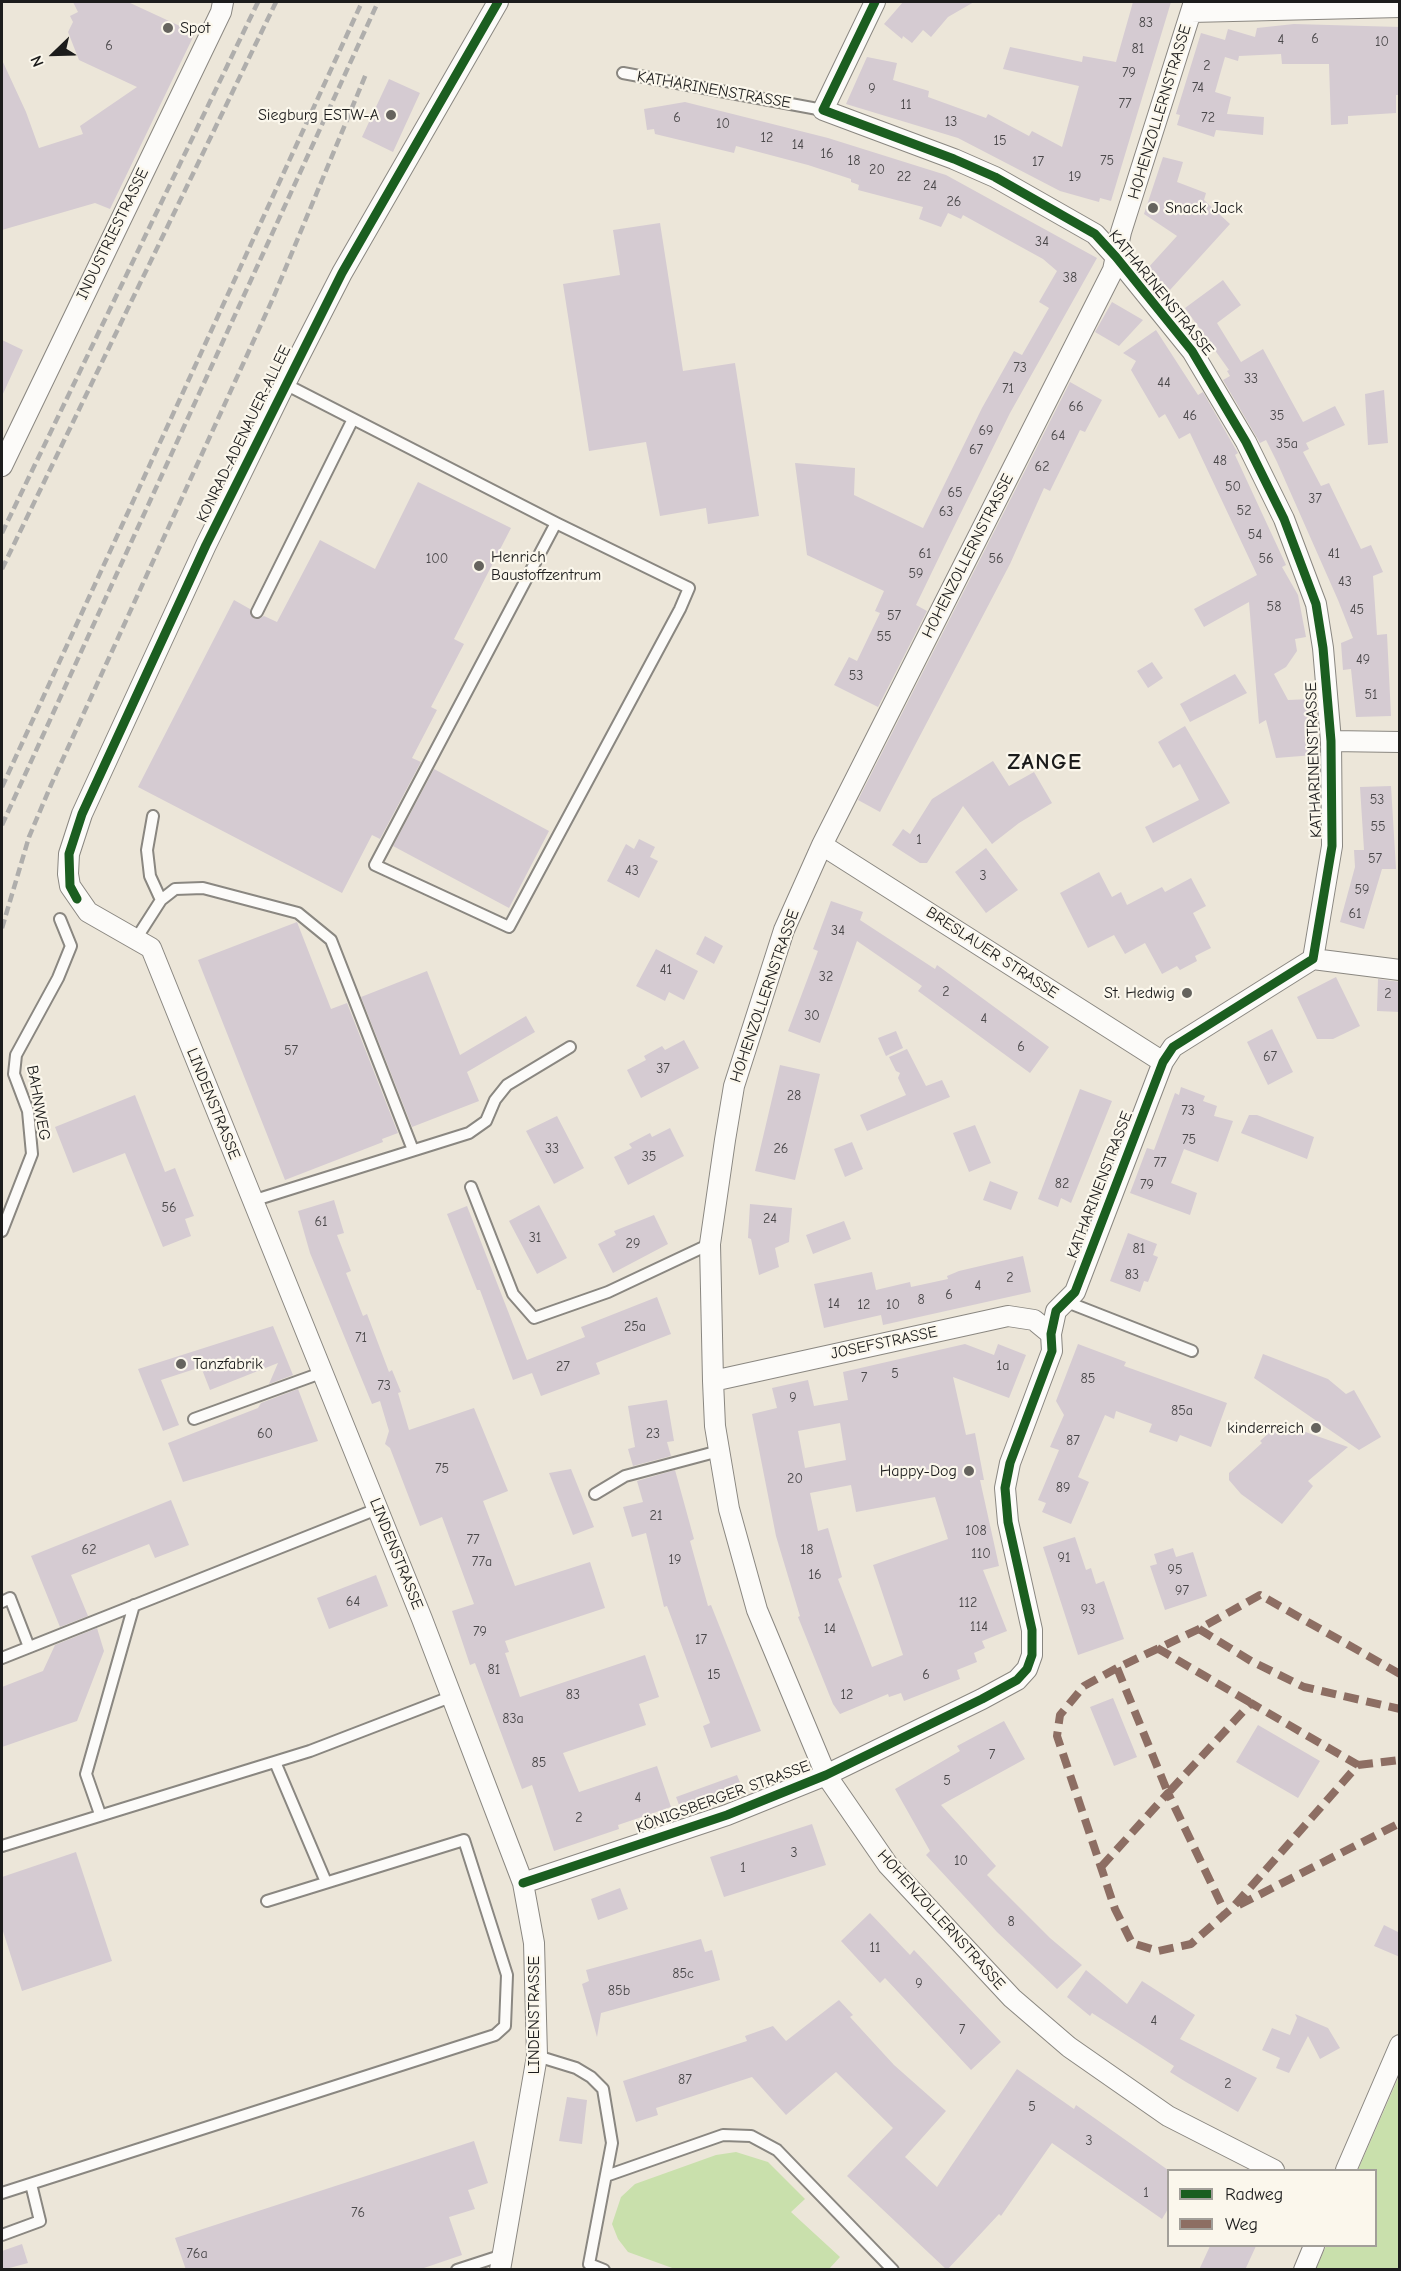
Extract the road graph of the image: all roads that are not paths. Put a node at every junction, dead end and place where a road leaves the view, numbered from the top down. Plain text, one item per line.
1 (223, 2) edge
2 (498, 2) edge
3 (875, 2) edge
4 (1192, 7) edge
5 (1400, 7) edge
6 (623, 73) dead end
7 (823, 110) junction
8 (1116, 257) junction
9 (285, 384) junction
10 (353, 419) junction
11 (2, 466) edge
12 (556, 523) junction
13 (257, 612) dead end
14 (1331, 741) junction
15 (1400, 742) edge
16 (153, 816) dead end
17 (822, 845) junction
18 (77, 898) joint
19 (161, 900) junction
20 (60, 919) dead end
21 (136, 939) junction
22 (1313, 959) junction
23 (1400, 970) edge
24 (570, 1047) dead end
25 (1163, 1062) junction
26 (413, 1150) junction
27 (471, 1187) dead end
28 (252, 1201) junction
29 (2, 1231) edge
30 (710, 1244) junction
31 (1067, 1302) junction
32 (1051, 1334) junction
33 (1192, 1351) dead end
34 (321, 1373) junction
35 (713, 1381) junction
36 (194, 1419) dead end
37 (719, 1451) junction
38 (595, 1494) dead end
39 (377, 1509) junction
40 (2, 1602) edge
41 (134, 1605) junction
42 (1033, 1640) joint
43 (29, 1647) junction
44 (2, 1658) edge
45 (453, 1696) junction
46 (275, 1762) junction
47 (826, 1775) junction
48 (100, 1814) junction
49 (2, 1846) edge
50 (326, 1882) junction
51 (523, 1883) junction
52 (267, 1901) dead end
53 (1400, 2045) edge
54 (537, 2056) junction
55 (1272, 2169) edge
56 (1346, 2169) edge
57 (606, 2176) junction
58 (31, 2184) junction
59 (2, 2193) edge
60 (2, 2235) edge
61 (1314, 2247) edge
62 (502, 2263) edge
63 (457, 2270) edge
64 (604, 2270) edge
65 (893, 2270) edge
66 (1304, 2270) edge

1 - 11 street, INDUSTRIESTRASSE
2 - 9 street, KONRAD-ADENAUER-ALLEE
3 - 7 street
4 - 5 street
4 - 8 street, HOHENZOLLERNSTRASSE
6 - 7 lane, KATHARINENSTRASSE
7 - 8 street, KATHARINENSTRASSE
8 - 14 street, KATHARINENSTRASSE
8 - 17 street, HOHENZOLLERNSTRASSE
9 - 10 lane
9 - 18 street, KONRAD-ADENAUER-ALLEE
10 - 12 lane
10 - 13 lane
12 - 12 lane
14 - 15 street
14 - 22 street, KATHARINENSTRASSE
16 - 19 lane
17 - 25 street, BRESLAUER STRASSE
17 - 30 street, HOHENZOLLERNSTRASSE
18 - 21 street, LINDENSTRASSE
19 - 21 lane
19 - 26 lane
20 - 29 lane, BAHNWEG
21 - 28 street, LINDENSTRASSE
22 - 23 street
22 - 25 street, KATHARINENSTRASSE
24 - 26 lane
25 - 31 street, KATHARINENSTRASSE
26 - 28 lane
27 - 30 lane
28 - 34 street, LINDENSTRASSE
30 - 35 street, HOHENZOLLERNSTRASSE
31 - 32 street, KATHARINENSTRASSE
31 - 33 lane
32 - 35 street, JOSEFSTRASSE
32 - 42 street, KATHARINENSTRASSE
34 - 36 lane
34 - 39 street, LINDENSTRASSE
35 - 37 street, HOHENZOLLERNSTRASSE
37 - 38 lane
37 - 47 street, HOHENZOLLERNSTRASSE
39 - 41 lane
39 - 45 street, LINDENSTRASSE
40 - 43 lane
41 - 43 lane
41 - 48 lane
42 - 47 street, KÖNIGSBERGER STRASSE
43 - 44 lane
45 - 46 lane
45 - 51 street, LINDENSTRASSE
46 - 48 lane
46 - 50 lane
47 - 51 street, KÖNIGSBERGER STRASSE
47 - 55 street, HOHENZOLLERNSTRASSE
48 - 49 lane
50 - 52 lane
50 - 58 lane
51 - 54 street, LINDENSTRASSE
53 - 56 street
54 - 57 lane
54 - 62 street, LINDENSTRASSE
57 - 64 lane
57 - 65 lane
58 - 59 lane
58 - 60 lane
61 - 66 street
62 - 63 lane

